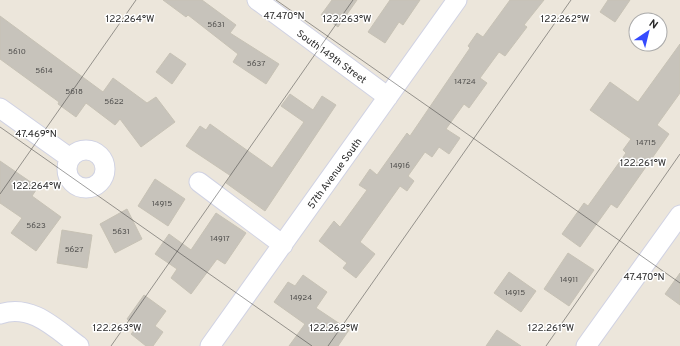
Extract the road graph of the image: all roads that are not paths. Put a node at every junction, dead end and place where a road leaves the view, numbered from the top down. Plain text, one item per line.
1 (257, 0) edge
2 (457, 0) edge
3 (388, 97) junction
4 (0, 108) edge
5 (70, 158) dead end
6 (198, 182) dead end
7 (680, 215) edge
8 (282, 245) junction
9 (0, 314) edge
10 (79, 346) edge
11 (210, 346) edge
12 (586, 346) edge

1 - 3 street, South 149th Street
2 - 3 street, 57th Avenue South
3 - 8 street, 57th Avenue South
4 - 5 street
6 - 8 street
7 - 12 street
8 - 11 street, 57th Avenue South
9 - 10 street

